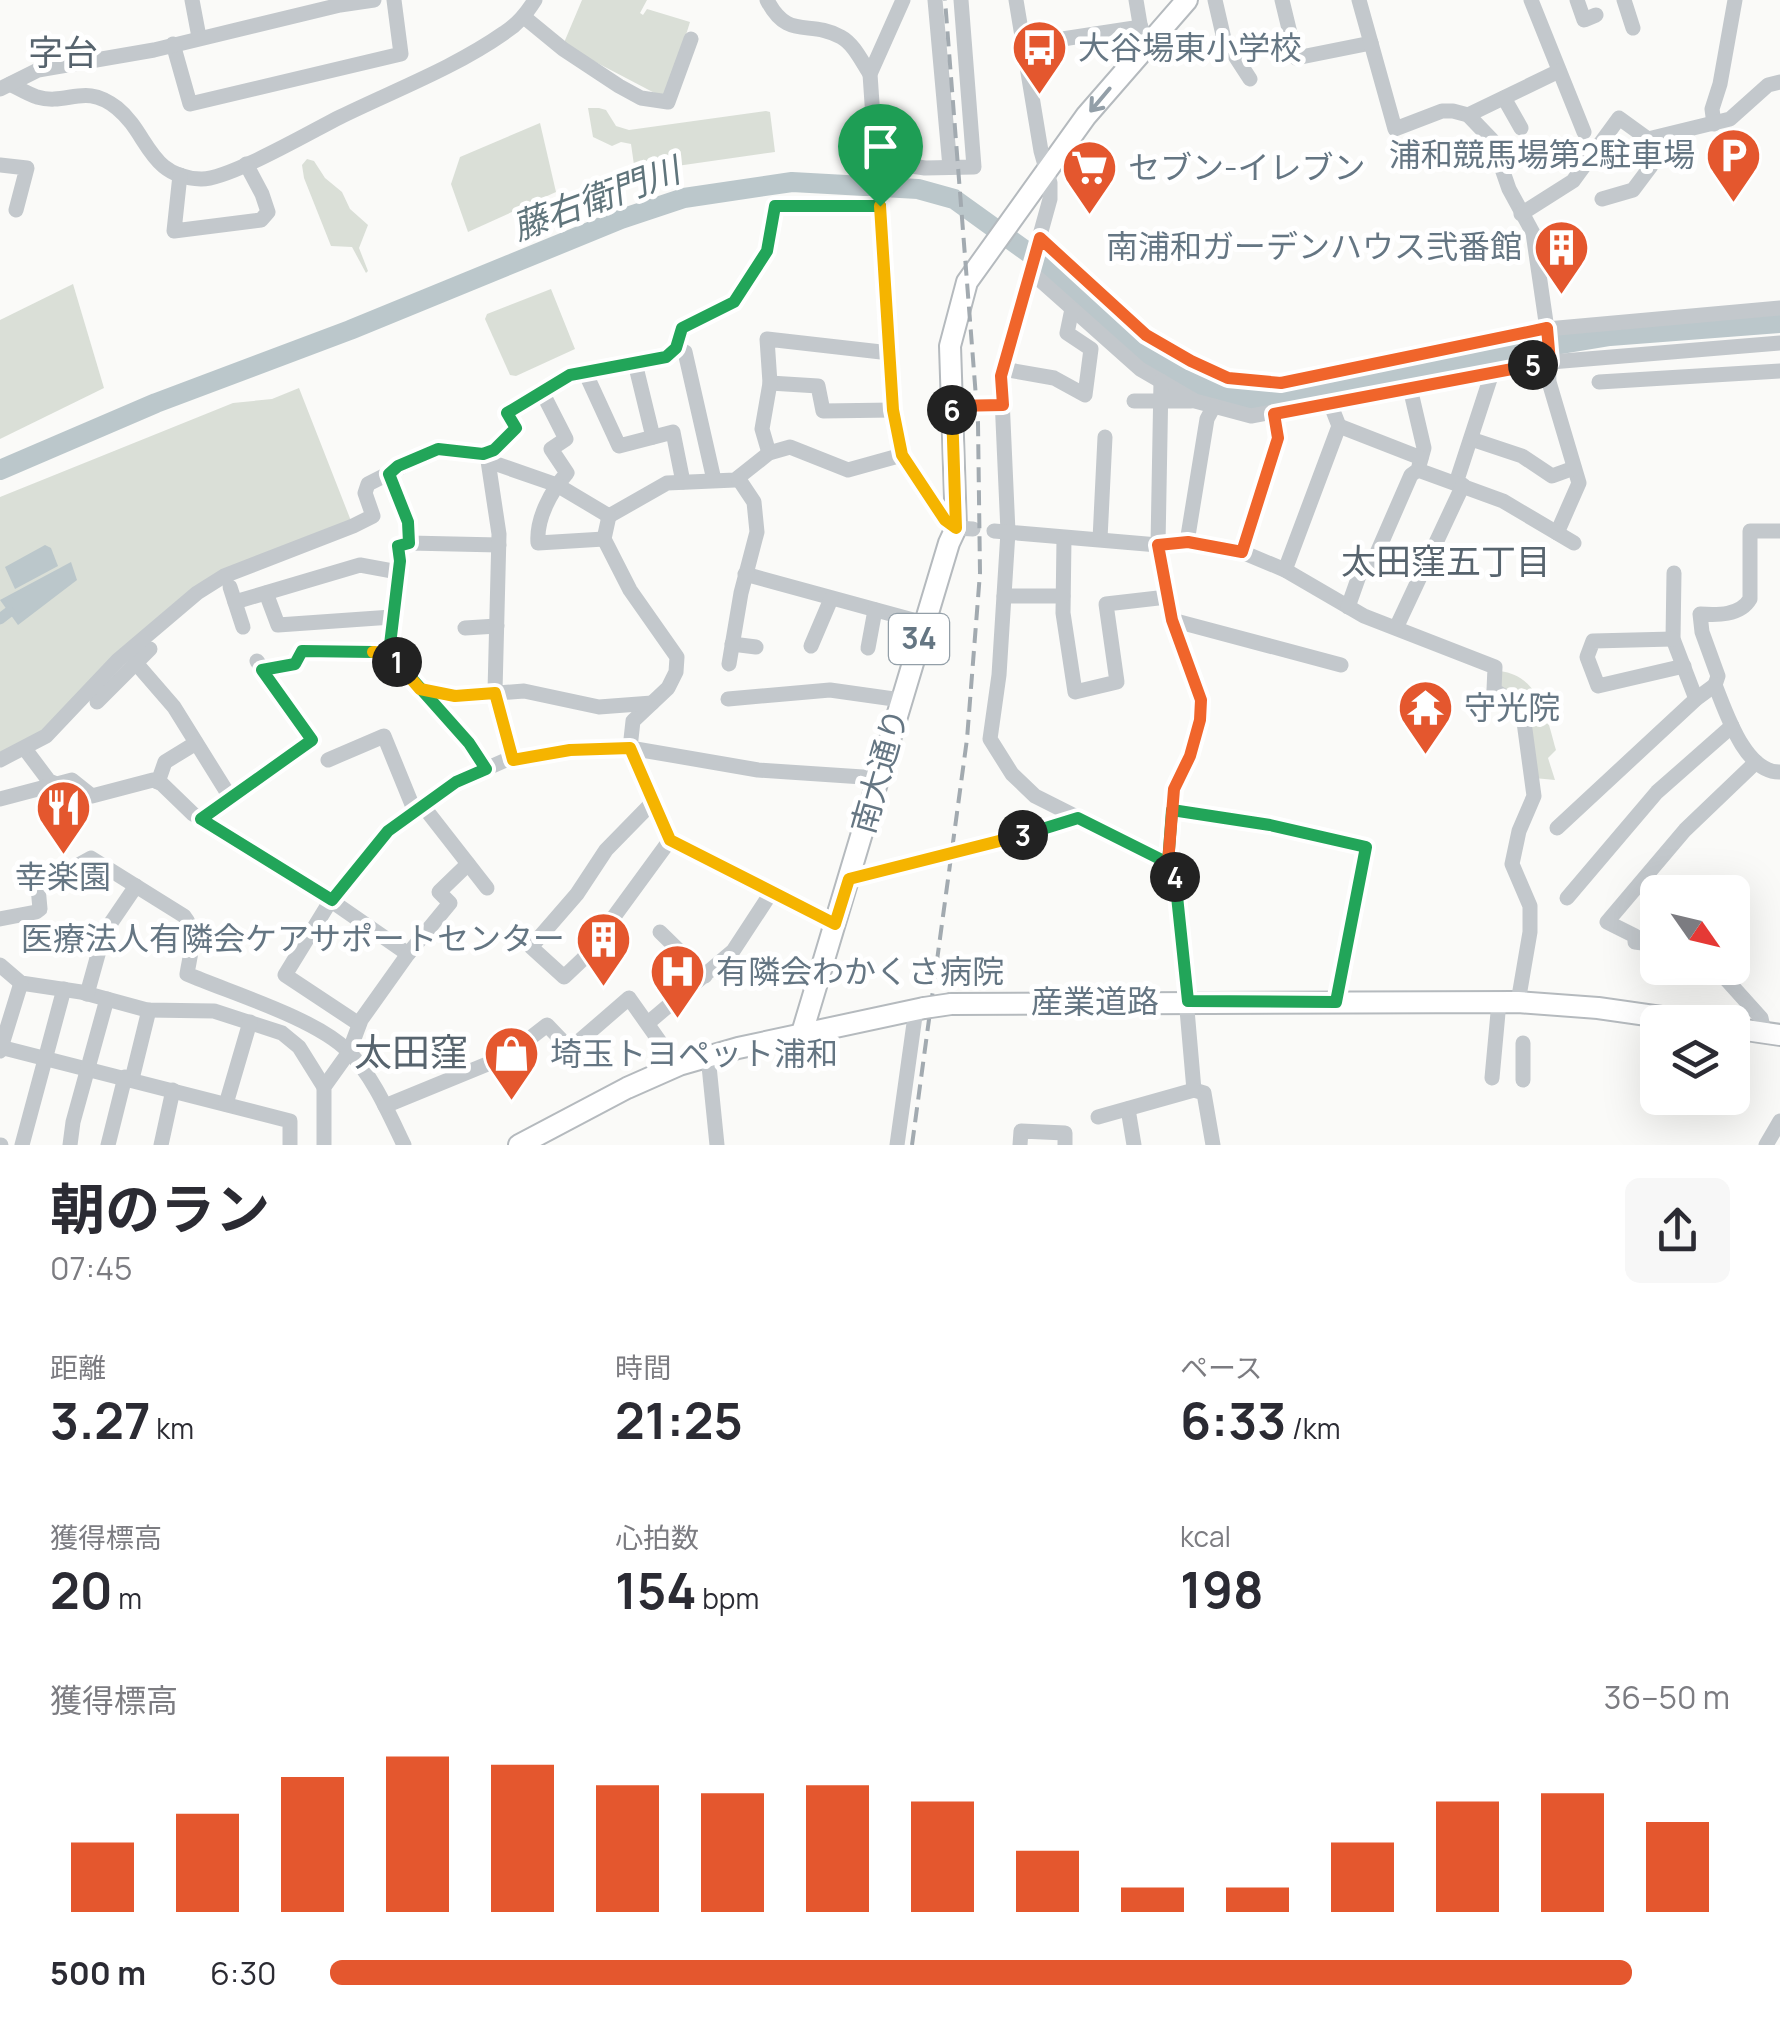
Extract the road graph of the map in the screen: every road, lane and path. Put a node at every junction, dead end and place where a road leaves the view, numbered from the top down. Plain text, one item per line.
1 (192, 0) edge
2 (374, 0) edge
3 (394, 0) edge
4 (534, 0) edge
5 (768, 0) edge
6 (903, 0) edge
7 (935, 0) edge
8 (962, 0) edge
9 (1016, 0) edge
10 (1136, 0) edge
11 (1186, 0) edge
12 (1214, 0) edge
13 (1282, 0) edge
14 (1359, 0) edge
15 (1531, 0) edge
16 (1577, 0) edge
17 (1624, 0) edge
18 (1735, 0) edge
19 (1596, 14) dead end
20 (524, 17) junction
21 (1633, 28) dead end
22 (1144, 36) junction
23 (200, 37) junction
24 (691, 39) dead end
25 (1371, 43) junction
26 (174, 44) junction
27 (1023, 45) junction
28 (1560, 71) junction
29 (870, 74) junction
30 (1250, 79) dead end
31 (1780, 82) edge
32 (5, 86) edge
33 (1504, 98) junction
34 (1468, 115) junction
35 (1714, 124) junction
36 (1522, 128) dead end
37 (1584, 132) dead end
38 (1648, 139) junction
39 (0, 164) edge
40 (246, 164) junction
41 (878, 166) junction
42 (950, 166) junction
43 (1047, 172) junction
44 (180, 175) junction
45 (1602, 200) dead end
46 (880, 203) junction
47 (16, 210) dead end
48 (1521, 214) junction
49 (1039, 241) junction
50 (1031, 270) junction
51 (1780, 308) edge
52 (1072, 309) junction
53 (1547, 331) junction
54 (1780, 343) edge
55 (676, 348) junction
56 (890, 353) junction
57 (1550, 360) junction
58 (635, 363) junction
59 (1003, 369) junction
60 (1780, 371) edge
61 (585, 372) junction
62 (1492, 373) junction
63 (1161, 381) junction
64 (1599, 382) dead end
65 (770, 383) junction
66 (1410, 388) junction
67 (541, 390) junction
68 (1159, 400) junction
69 (1196, 400) junction
70 (1134, 401) dead end
71 (1330, 403) junction
72 (1003, 405) junction
73 (952, 406) junction
74 (1214, 406) junction
75 (893, 410) junction
76 (1274, 414) junction
77 (1339, 426) junction
78 (653, 437) junction
79 (1105, 437) dead end
80 (1470, 439) junction
81 (770, 453) junction
82 (902, 455) junction
83 (486, 458) junction
84 (1420, 464) junction
85 (1574, 468) junction
86 (389, 474) junction
87 (738, 478) junction
88 (714, 480) junction
89 (683, 482) junction
90 (1460, 484) junction
91 (557, 485) junction
92 (609, 516) junction
93 (965, 528) junction
94 (1780, 531) edge
95 (1001, 532) junction
96 (1557, 533) junction
97 (1064, 538) junction
98 (604, 539) junction
99 (1100, 539) junction
100 (1188, 542) junction
101 (409, 543) junction
102 (1574, 543) dead end
103 (499, 545) junction
104 (1158, 545) junction
105 (1242, 552) junction
106 (1285, 570) junction
107 (398, 572) junction
108 (1674, 573) dead end
109 (745, 574) junction
110 (266, 593) junction
111 (1004, 596) junction
112 (1063, 596) junction
113 (1168, 597) junction
114 (831, 599) junction
115 (1348, 607) junction
116 (875, 610) junction
117 (392, 617) junction
118 (1172, 620) junction
119 (924, 623) junction
120 (243, 626) dead end
121 (497, 626) junction
122 (465, 628) dead end
123 (1396, 628) junction
124 (1673, 639) junction
125 (732, 644) junction
126 (811, 646) dead end
127 (756, 647) dead end
128 (868, 648) dead end
129 (150, 649) dead end
130 (389, 653) junction
131 (135, 662) junction
132 (729, 664) dead end
133 (1341, 664) dead end
134 (1684, 666) junction
135 (1715, 685) junction
136 (420, 689) junction
137 (495, 693) junction
138 (1696, 698) junction
139 (728, 699) dead end
140 (900, 700) junction
141 (97, 702) dead end
142 (652, 703) junction
143 (1732, 726) junction
144 (196, 743) junction
145 (25, 748) junction
146 (630, 748) junction
147 (0, 760) edge
148 (328, 760) dead end
149 (513, 760) junction
150 (1756, 762) junction
151 (486, 769) junction
152 (1780, 772) edge
153 (878, 778) junction
154 (158, 782) junction
155 (54, 783) junction
156 (230, 797) junction
157 (0, 799) edge
158 (652, 803) junction
159 (419, 809) junction
160 (1172, 810) junction
161 (1078, 818) junction
162 (201, 819) junction
163 (1557, 828) dead end
164 (670, 840) junction
165 (1168, 863) junction
166 (468, 864) junction
167 (1647, 875) edge
168 (849, 879) junction
169 (1640, 883) edge
170 (136, 886) junction
171 (486, 888) dead end
172 (771, 893) junction
173 (1567, 898) dead end
174 (332, 900) junction
175 (0, 920) edge
176 (835, 924) junction
177 (660, 932) dead end
178 (1640, 942) edge
179 (408, 954) junction
180 (0, 964) edge
181 (705, 976) junction
182 (21, 983) junction
183 (1731, 985) edge
184 (64, 990) junction
185 (87, 994) junction
186 (108, 999) junction
187 (1188, 1001) junction
188 (1336, 1002) junction
189 (1509, 1002) junction
190 (920, 1008) junction
191 (149, 1010) junction
192 (1640, 1014) edge
193 (250, 1022) junction
194 (648, 1023) junction
195 (360, 1024) junction
196 (802, 1034) junction
197 (1772, 1034) edge
198 (1522, 1043) dead end
199 (0, 1048) edge
200 (349, 1052) junction
201 (46, 1056) junction
202 (708, 1056) junction
203 (1494, 1058) junction
204 (1523, 1062) junction
205 (677, 1066) junction
206 (90, 1068) junction
207 (129, 1078) junction
208 (1492, 1078) dead end
209 (1523, 1080) dead end
210 (324, 1087) junction
211 (174, 1090) junction
212 (1199, 1092) junction
213 (226, 1104) junction
214 (385, 1106) junction
215 (1128, 1109) junction
216 (1098, 1116) dead end
217 (1780, 1120) edge
218 (22, 1145) edge
219 (70, 1145) edge
220 (108, 1145) edge
221 (161, 1145) edge
222 (290, 1145) edge
223 (324, 1145) edge
224 (404, 1145) edge
225 (520, 1145) edge
226 (717, 1145) edge
227 (896, 1145) edge
228 (1020, 1145) edge
229 (1065, 1145) edge
230 (1134, 1145) edge
231 (1212, 1145) edge
232 (1766, 1145) edge

1 - 23 street
2 - 23 street
3 - 26 street
4 - 20 street
5 - 29 street
6 - 29 street
7 - 42 street
8 - 42 street
9 - 27 street
10 - 22 street
11 - 22 main road, 34
12 - 30 street
13 - 25 street
14 - 25 street
15 - 28 street
16 - 19 street
17 - 21 street
18 - 35 street
20 - 24 street
20 - 40 street
22 - 27 street
22 -> 43 main road, 34
23 - 26 street
25 - 34 street
26 - 32 street
27 - 43 street
28 - 33 street
28 - 37 street
29 - 41 street
31 - 35 street
32 - 44 street
33 - 34 street
33 - 36 street
34 - 48 street
35 - 38 street
38 - 45 street
38 - 48 street
39 - 47 street
40 - 44 street
40 - 44 street
41 - 42 street
41 - 46 street
43 - 49 street
43 - 73 main road, 南大通り / 34
46 - 55 street
46 - 56 street
48 - 53 street
49 - 50 street
49 - 53 street
50 - 52 street
50 - 59 street
51 - 53 street
52 - 59 street
52 - 63 street
53 - 57 street
54 - 57 street
55 - 58 street
55 - 88 street
56 - 65 street
56 - 75 street
57 - 62 street
57 - 85 street
58 - 61 street
58 - 78 street
59 - 72 street
60 - 64 street
61 - 67 street
61 - 78 street
62 - 66 street
62 - 80 street
63 - 68 street
63 - 69 street
65 - 75 street
65 - 81 street
66 - 71 street
66 - 84 street
67 - 83 street
67 - 91 street
68 - 69 street
68 - 70 street
68 - 104 street
69 - 74 street
71 - 76 street
71 - 77 street
72 - 73 street
72 - 95 street
73 - 93 main road, 南大通り / 34
74 - 76 street
74 - 100 street
75 - 82 street
76 - 105 street
77 - 84 street
77 - 106 street
78 - 89 street
79 - 99 street
80 - 85 street
80 - 90 street
81 - 82 street
81 - 87 street
82 - 93 street
83 - 86 street
83 - 91 street
83 - 103 street
84 - 90 street
84 - 115 street
85 - 96 street
86 - 101 street
86 - 145 street
87 - 88 street
87 - 109 street
88 - 89 street
89 - 92 street
90 - 96 street
90 - 123 street
91 - 92 street
91 - 98 street
92 - 98 street
93 - 119 main road, 南大通り / 34
94 - 135 street
95 - 97 street
95 - 111 street
96 - 102 street
97 - 99 street
97 - 112 street
98 - 142 street
99 - 104 street
100 - 104 street
100 - 105 street
101 - 103 street
101 - 107 street
103 - 121 street
104 - 113 street
105 - 106 street
106 - 115 street
107 - 110 street
107 - 117 street
108 - 124 street
109 - 114 street
109 - 125 street
110 - 117 street
110 - 120 street
111 - 112 street
111 - 161 street
112 - 113 street
113 - 118 street
114 - 116 street
114 - 126 street
115 - 123 street
116 - 119 street
116 - 128 street
117 - 130 street
118 - 133 street
118 - 160 street
119 - 140 main road, 南大通り / 34
121 - 122 street
121 - 137 street
123 - 189 street
124 - 134 street
124 - 134 street
125 - 127 street
125 - 132 street
129 - 131 street
130 - 136 street
130 - 156 street
131 - 141 street
131 - 144 street
134 - 138 street
135 - 138 street
135 - 143 street
136 - 137 street
136 - 151 street
137 - 142 street
137 - 149 street
138 - 163 street
139 - 140 street
140 - 153 main road, 南大通り / 34
142 - 146 street
143 - 150 street
143 - 173 street
144 - 154 street
144 - 156 street
145 - 147 street
145 - 155 street
146 - 149 street
146 - 153 street
146 - 158 street
148 - 159 street
149 - 151 street
150 - 152 street
150 - 167 street
151 - 159 street
153 - 168 main road, 南大通り / 34
154 - 155 street
154 - 162 street
155 - 157 street
156 - 162 street
158 - 164 street
158 - 164 street
159 - 166 street
159 - 174 street
160 - 165 street
160 - 188 street
161 - 165 street
161 - 168 street, bridge
162 - 174 street
164 - 172 street
165 - 187 street
166 - 171 street
166 - 179 street
168 - 176 main road, 南大通り / 34
169 - 178 street
170 - 175 street
170 - 185 street
170 - 200 street
172 - 176 street
172 - 181 street
174 - 179 street
174 - 195 street
176 - 196 main road, 南大通り / 34
177 - 181 street
179 - 195 street
180 - 182 street
181 - 194 street
182 - 184 street
182 - 199 street
183 - 197 street
184 - 185 street
184 - 201 street
185 - 186 street
186 - 191 street
186 - 206 street
187 - 188 main road, 産業道路
187 - 190 main road, 産業道路, bridge
187 - 212 street
188 - 189 main road, 産業道路
189 - 192 main road, 産業道路
189 - 203 street
190 - 196 main road, 産業道路
190 - 227 street
191 - 193 street
191 - 207 street
193 - 210 street
193 - 213 street
194 - 205 street
194 - 214 street
195 - 200 street
196 - 202 main road, 産業道路
198 - 204 street
199 - 201 street
200 - 210 street
200 - 214 street
201 - 206 street
201 - 218 street
202 - 205 main road, 産業道路
202 - 226 street
203 - 204 street
203 - 208 street
204 - 209 street
205 - 225 main road, 産業道路
206 - 207 street
206 - 219 street
207 - 211 street
207 - 220 street
210 - 223 street
211 - 213 street
211 - 221 street
212 - 215 street
212 - 231 street
213 - 222 street
214 - 224 street
215 - 216 street
215 - 230 street
217 - 232 street
228 - 229 street

